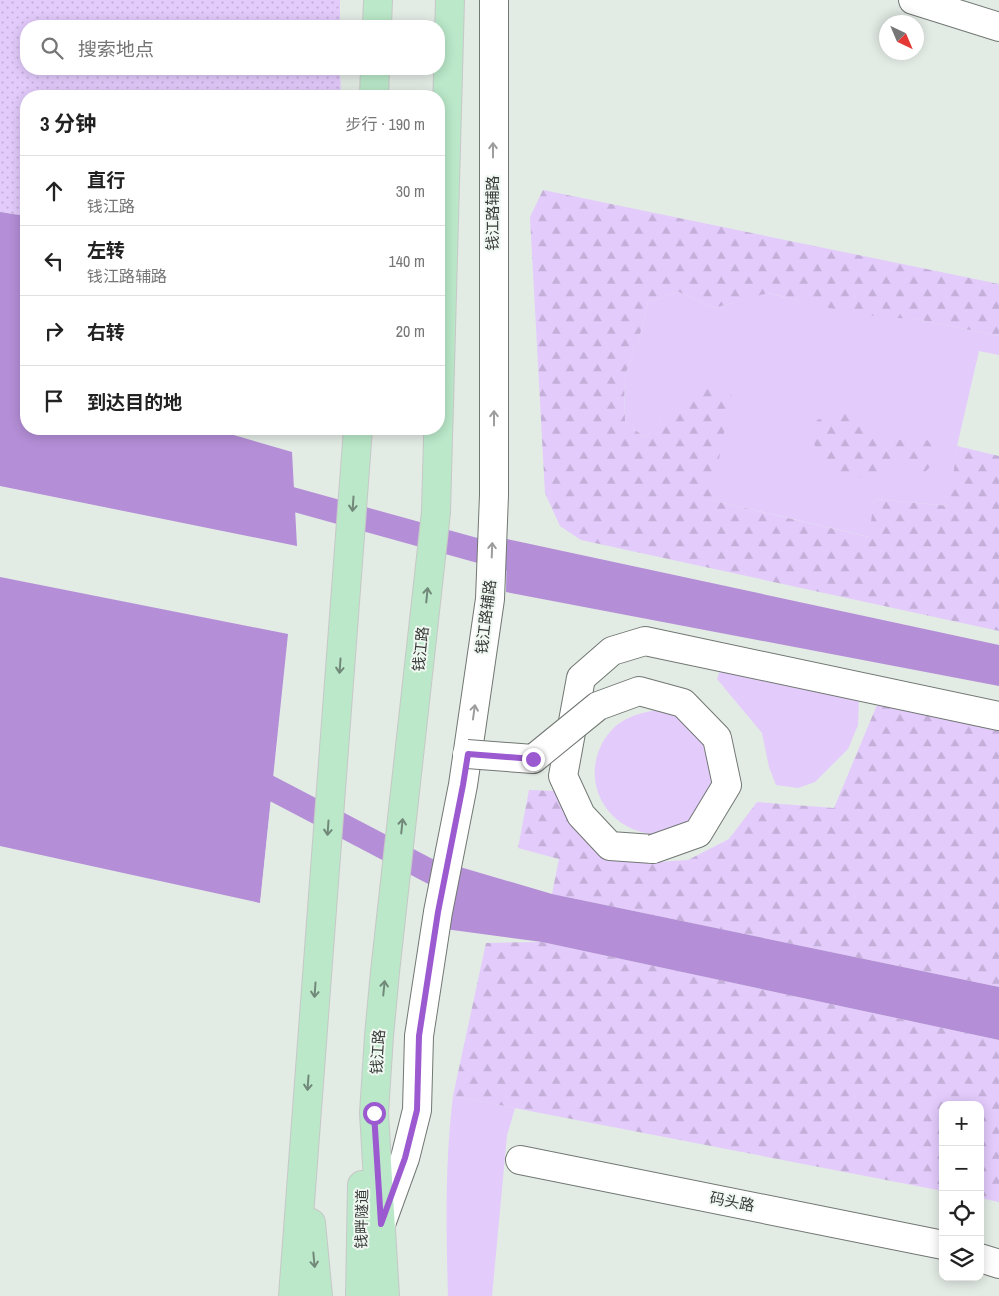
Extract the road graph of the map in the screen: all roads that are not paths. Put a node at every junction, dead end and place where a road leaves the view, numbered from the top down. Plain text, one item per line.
1 (378, 0) edge
2 (450, 0) edge
3 (494, 0) edge
4 (913, 0) edge
5 (377, 20) edge
6 (999, 27) edge
7 (375, 75) edge
8 (374, 90) edge
9 (445, 192) edge
10 (439, 435) edge
11 (357, 442) edge
12 (999, 716) edge
13 (468, 754) junction
14 (374, 1113) junction
15 (304, 1142) junction
16 (520, 1160) dead end
17 (381, 1224) junction
18 (939, 1244) edge
19 (984, 1259) edge
20 (999, 1264) edge
21 (292, 1296) edge
22 (318, 1296) edge
23 (360, 1296) edge
24 (385, 1296) edge

1 - 5 main road
9 -> 2 main road, 钱江路
13 -> 3 street, 钱江路辅路
4 - 6 street
7 - 8 main road
14 -> 10 main road, 钱江路
11 -> 15 main road
12 - 13 street, bridge
13 - 17 street, 钱江路辅路
14 - 17 main road, 钱江路
14 - 23 main road, 钱畔隧道
15 - 21 main road
15 -> 22 main road
16 - 18 street, 码头路
17 - 24 main road, 钱江路
19 - 20 street

